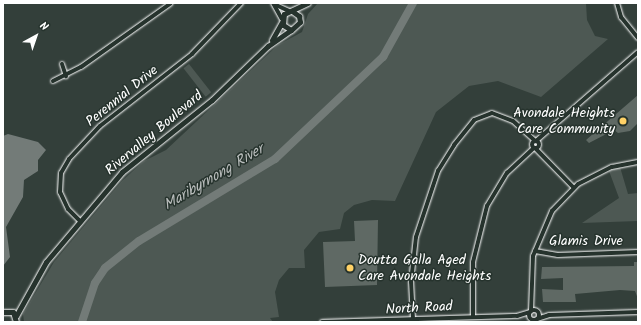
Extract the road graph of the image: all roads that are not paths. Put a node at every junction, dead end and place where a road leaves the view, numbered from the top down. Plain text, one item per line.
1 (171, 3) edge
2 (241, 3) edge
3 (273, 3) edge
4 (309, 3) edge
5 (618, 3) edge
6 (291, 11) junction
7 (300, 19) junction
8 (282, 21) junction
9 (291, 30) junction
10 (638, 38) edge
11 (268, 46) junction
12 (638, 52) edge
13 (62, 64) dead end
14 (66, 76) junction
15 (53, 81) dead end
16 (535, 145) junction
17 (638, 162) edge
18 (573, 187) junction
19 (80, 221) junction
20 (534, 251) junction
21 (638, 252) edge
22 (21, 303) junction
23 (4, 311) edge
24 (638, 312) edge
25 (472, 316) junction
26 (534, 316) edge
27 (17, 319) edge
28 (413, 319) junction
29 (405, 321) edge
30 (322, 322) edge

1 - 14 street
2 - 19 street, Perennial Drive
3 - 6 street
3 - 8 street
4 - 6 street
4 - 7 street
5 - 10 street
6 - 7 street
6 - 8 street, Rivervalley Boulevard
7 - 9 street, Rivervalley Boulevard
8 - 9 street
8 - 11 street, Rivervalley Boulevard
9 - 11 street, Rivervalley Boulevard
11 - 19 street, Rivervalley Boulevard
12 - 16 street
13 - 14 street
14 - 15 street
16 - 18 street
16 - 25 street
16 - 28 street
17 - 18 street
18 - 20 street
19 - 22 street, Rivervalley Boulevard
20 - 21 street, Glamis Drive
20 - 26 street
22 - 23 street
22 - 27 street, Rivervalley Boulevard
23 - 27 street
24 - 26 street, North Road
25 - 26 street, North Road
25 - 28 street, North Road
28 - 29 street, North Road
29 - 30 street, North Road

